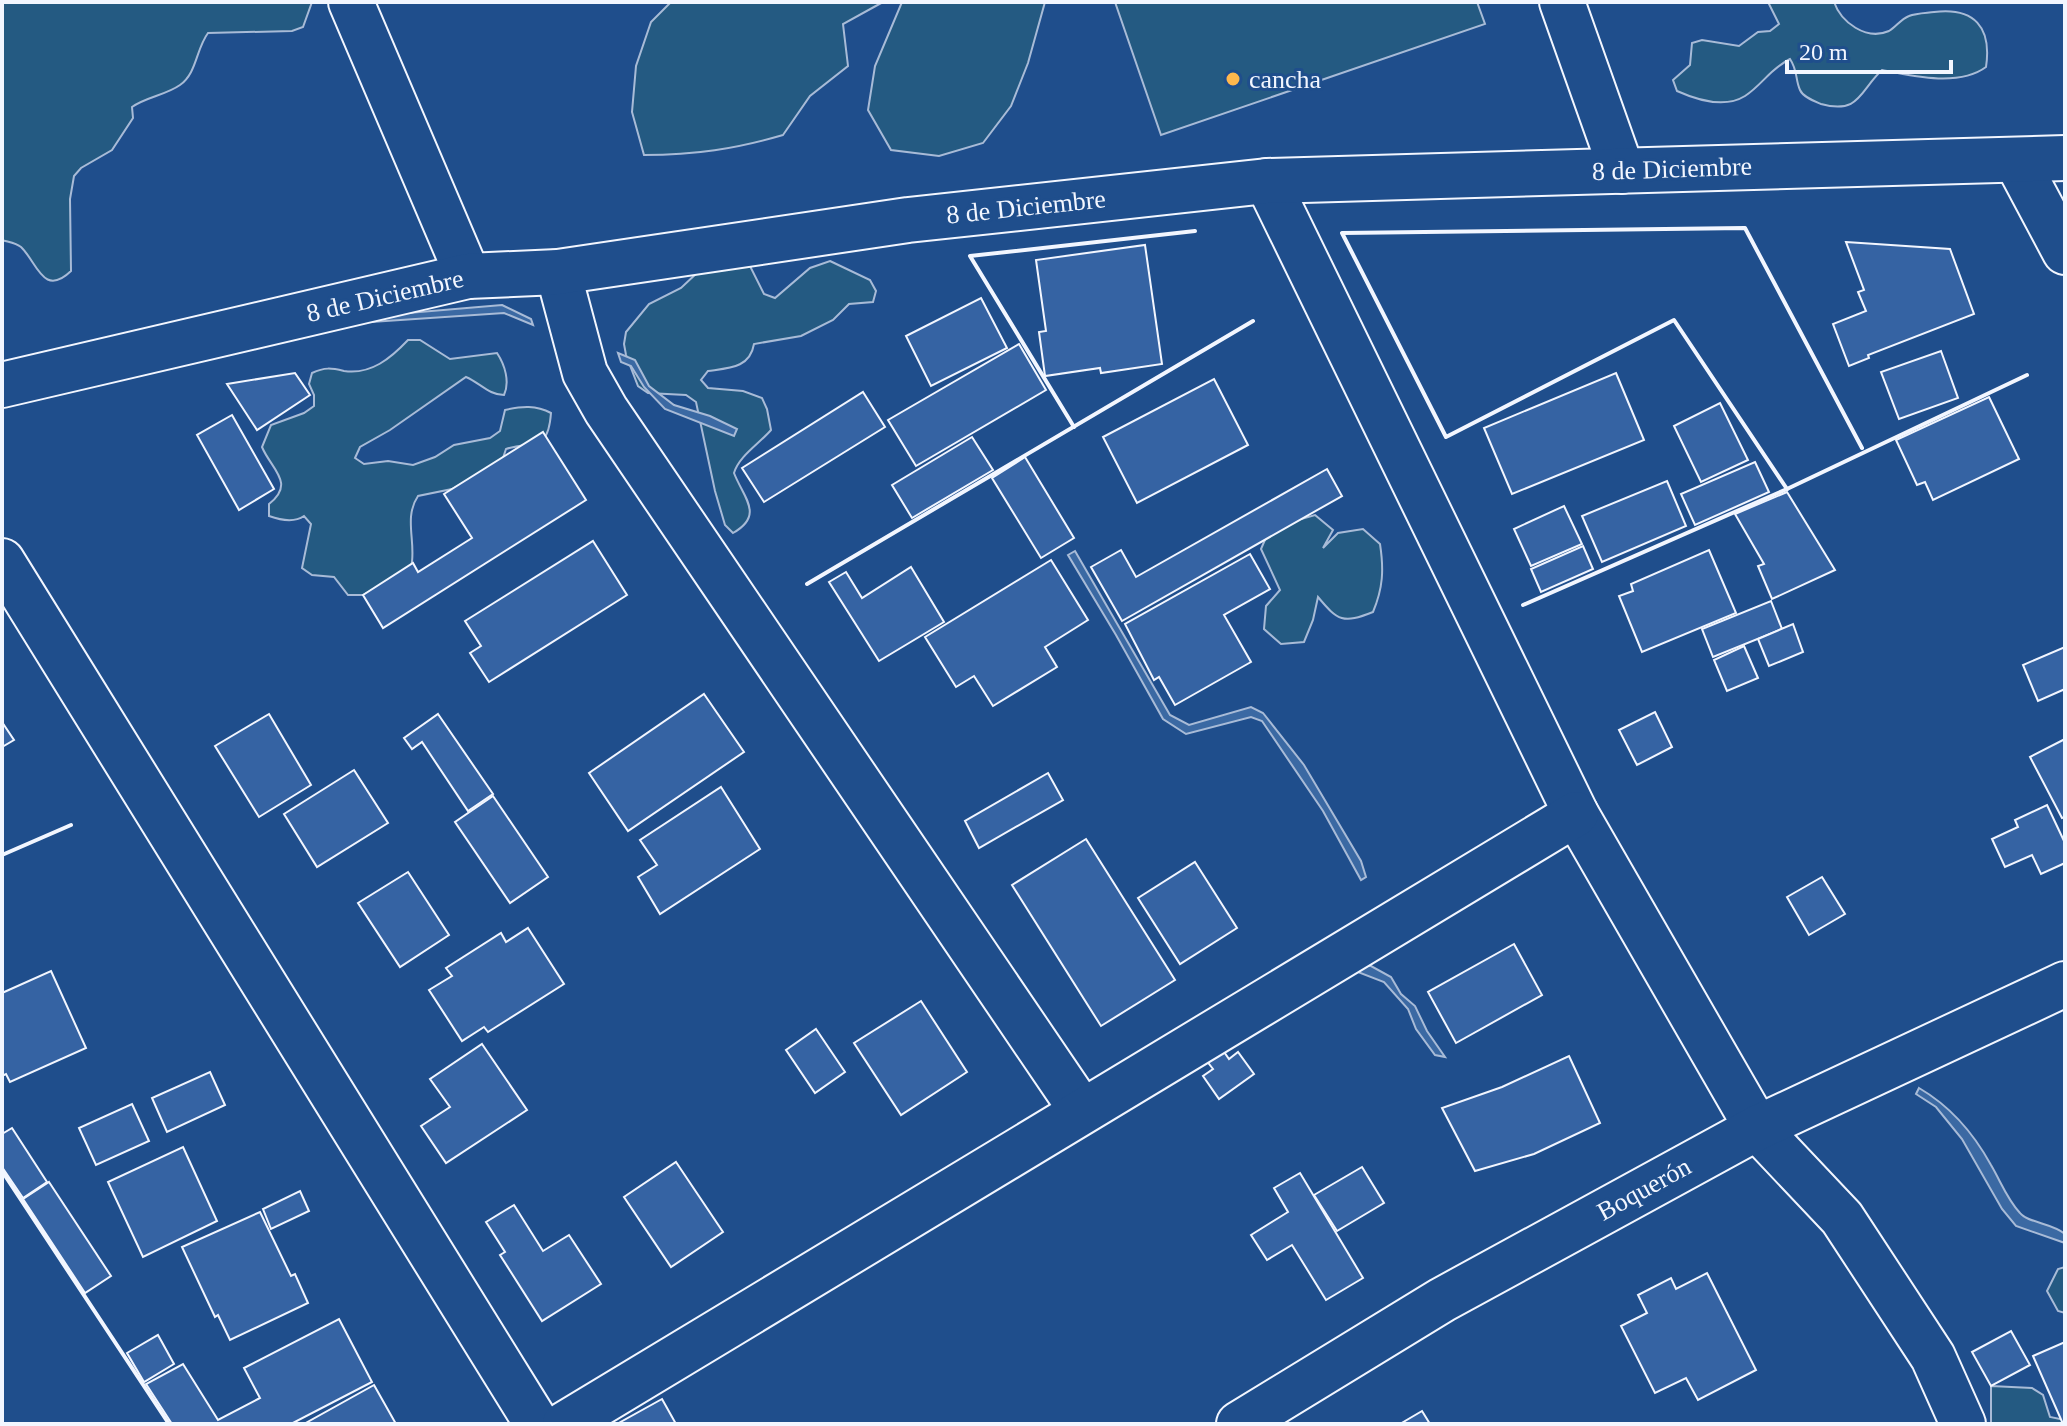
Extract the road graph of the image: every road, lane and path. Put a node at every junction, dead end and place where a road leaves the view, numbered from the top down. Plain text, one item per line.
1 (351, 2) edge
2 (1562, 2) edge
3 (2065, 158) edge
4 (2016, 160) junction
5 (1622, 171) junction
6 (1267, 181) junction
7 (2065, 252) edge
8 (558, 272) junction
9 (468, 276) junction
10 (2, 385) edge
11 (2, 561) edge
12 (1576, 814) junction
13 (2065, 984) edge
14 (1082, 1111) junction
15 (1757, 1128) junction
16 (537, 1424) edge
17 (565, 1424) edge
18 (1239, 1424) edge
19 (1963, 1424) edge

1 - 9 street
2 - 5 street
3 - 4 street, 8 de Diciembre
4 - 5 street, 8 de Diciembre
4 - 7 street
5 - 6 street, 8 de Diciembre
6 - 8 street, 8 de Diciembre
6 - 12 street
8 - 9 street, 8 de Diciembre
8 - 14 street
9 - 10 street, 8 de Diciembre
11 - 16 street
12 - 14 street
12 - 15 street
13 - 15 street, Boquerón
14 - 17 street
15 - 18 street, Boquerón
15 - 19 street

